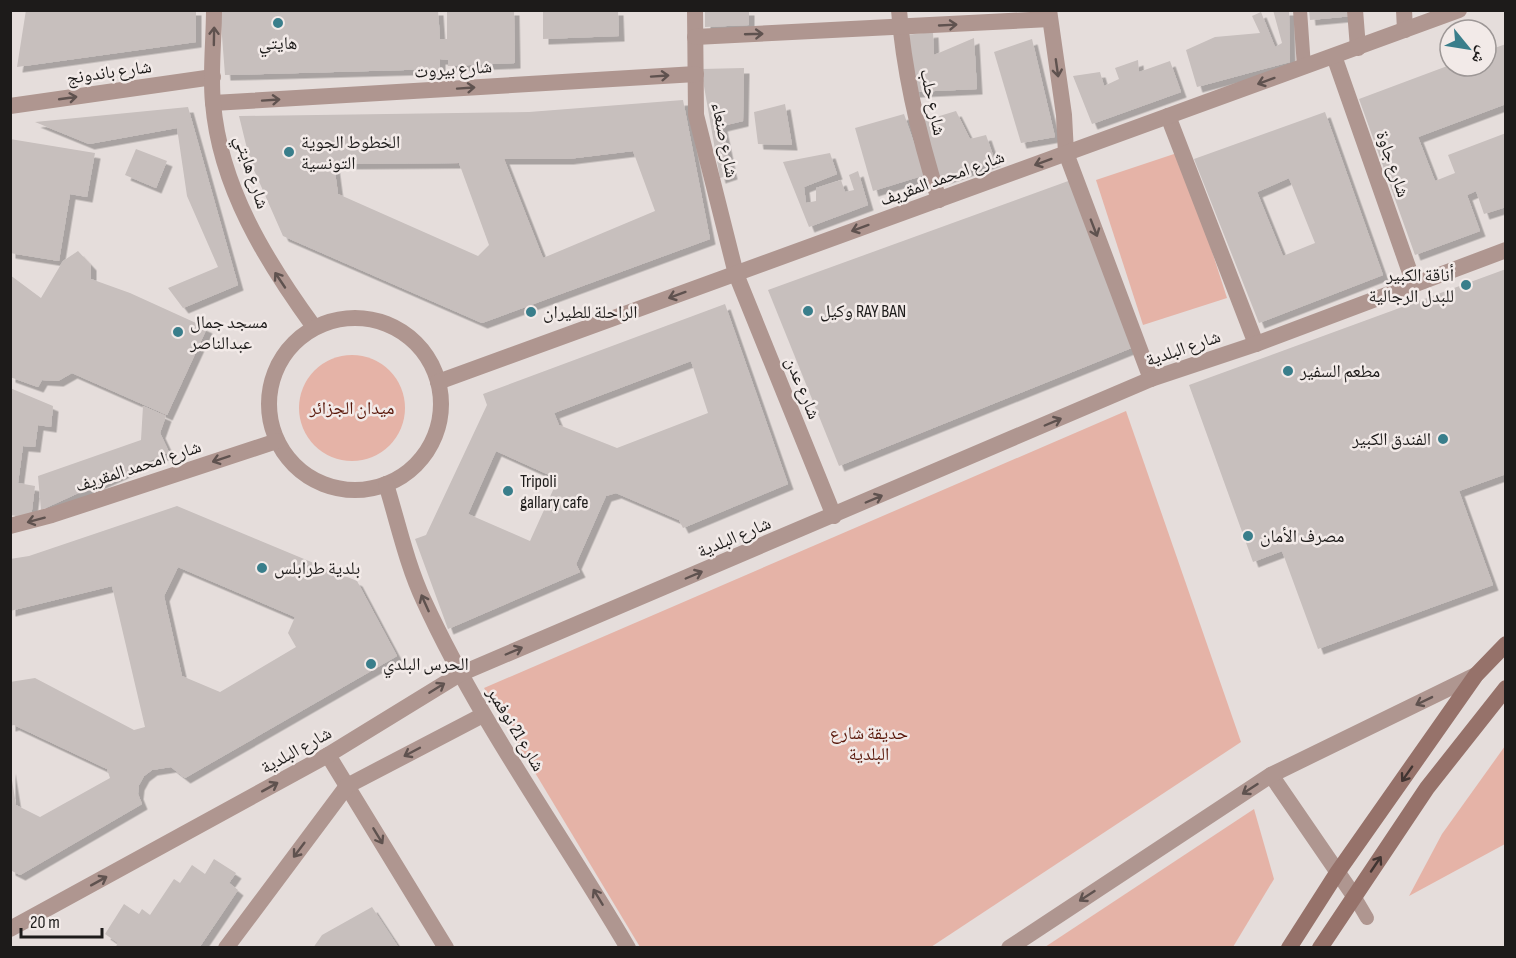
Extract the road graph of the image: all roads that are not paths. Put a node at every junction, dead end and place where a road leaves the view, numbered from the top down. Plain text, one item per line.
1 (214, 10) edge
2 (695, 10) edge
3 (899, 10) edge
4 (1300, 10) edge
5 (1355, 10) edge
6 (1404, 10) edge
7 (1459, 10) edge
8 (1050, 15) edge
9 (900, 28) junction
10 (1405, 30) junction
11 (695, 37) junction
12 (1358, 48) junction
13 (1334, 56) junction
14 (1304, 67) junction
15 (696, 74) junction
16 (213, 77) junction
17 (213, 104) junction
18 (10, 106) edge
19 (1168, 116) junction
20 (1066, 153) junction
21 (939, 200) junction
22 (1506, 250) edge
23 (736, 274) junction
24 (1414, 284) junction
25 (314, 327) junction
26 (1256, 344) junction
27 (1152, 379) junction
28 (438, 382) junction
29 (277, 441) junction
30 (386, 484) junction
31 (834, 516) junction
32 (10, 526) edge
33 (1506, 644) edge
34 (460, 674) junction
35 (1476, 675) junction
36 (1506, 688) edge
37 (483, 715) junction
38 (328, 756) junction
39 (1271, 775) junction
40 (347, 786) junction
41 (1337, 873) junction
42 (1354, 896) junction
43 (1366, 918) dead end
44 (10, 929) edge
45 (226, 948) edge
46 (446, 948) edge
47 (627, 948) edge
48 (1009, 948) edge
49 (1289, 948) edge
50 (1320, 948) edge

16 -> 1 street, شارع هايتي
2 - 11 street, شارع صنعاء
3 - 9 street, شارع حلب
4 - 14 lane
5 - 12 street
6 - 10 street
7 - 10 street, شارع امحمد المقريف
9 -> 8 street
8 -> 20 street
11 -> 9 street
9 - 21 street, شارع حلب
10 - 12 street, شارع امحمد المقريف
11 - 15 street, شارع صنعاء
12 - 13 street, شارع امحمد المقريف
13 - 14 street, شارع امحمد المقريف
13 - 24 street, شارع جاوة
14 -> 19 street, شارع امحمد المقريف
17 -> 15 street, شارع بيروت
15 - 23 street, شارع صنعاء
16 - 17 street, شارع هايتي
18 -> 16 street, شارع باندونج
25 -> 17 street, شارع هايتي
19 - 20 street, شارع امحمد المقريف
19 - 26 street
20 -> 21 street, شارع امحمد المقريف
20 -> 27 street
21 -> 23 street, شارع امحمد المقريف
22 - 24 street, شارع البلدية
23 -> 28 street, شارع امحمد المقريف
23 - 31 street, شارع عدن
24 - 26 street, شارع البلدية
25 - 28 street
25 - 29 street
26 - 27 street, شارع البلدية
31 -> 27 street, شارع البلدية
28 - 30 street
29 - 30 street
29 -> 32 street, شارع امحمد المقريف
34 -> 30 street, شارع 21 نوفمبر
34 -> 31 street, شارع البلدية
33 - 35 main road
34 - 37 street, شارع 21 نوفمبر
38 -> 34 street, شارع البلدية
35 -> 39 street
35 -> 41 main road
42 -> 36 main road
37 -> 40 street
47 -> 37 street, شارع 21 نوفمبر
38 - 40 street
44 -> 38 street, شارع البلدية
39 - 41 street
39 -> 48 street
40 -> 45 street
40 -> 46 street
41 - 42 street
41 - 49 main road
42 - 43 lane
42 - 50 main road

